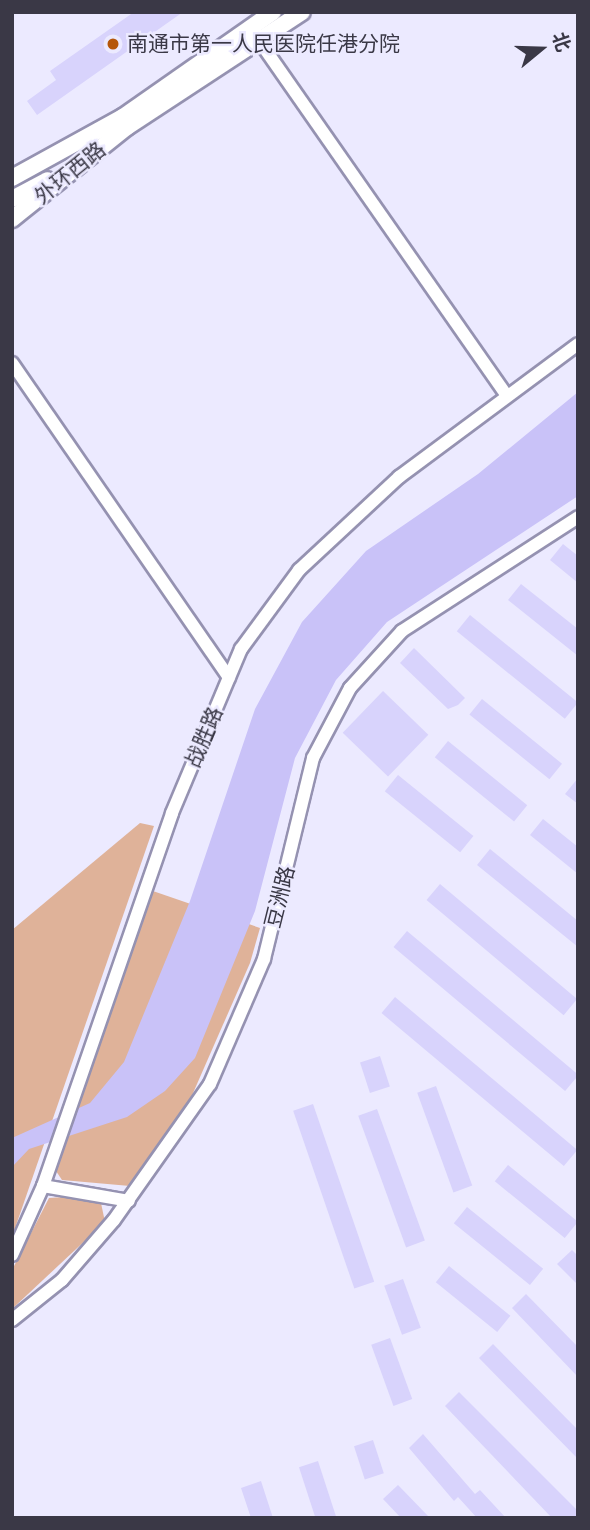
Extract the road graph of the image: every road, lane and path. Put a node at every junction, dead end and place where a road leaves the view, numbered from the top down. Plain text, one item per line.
1 (273, 12) edge
2 (302, 12) edge
3 (258, 39) junction
4 (125, 122) junction
5 (12, 178) edge
6 (12, 194) edge
7 (12, 199) edge
8 (12, 219) edge
9 (578, 344) edge
10 (12, 363) edge
11 (507, 396) junction
12 (578, 517) edge
13 (229, 677) junction
14 (43, 1186) junction
15 (129, 1202) junction
16 (12, 1255) edge
17 (12, 1320) edge

1 - 4 main road, 外环西路
2 - 3 main road, 外环西路
3 - 4 main road, 外环西路
3 - 11 street
4 - 5 main road, 外环西路
4 - 6 main road, 外环西路
4 - 7 main road, 外环西路
4 - 8 main road, 外环西路
9 - 11 street, 战胜路
10 - 13 street
11 - 13 street, 战胜路
12 - 15 street, 豆洲路
13 - 14 street, 战胜路
14 - 15 street
14 - 16 street, 战胜路
15 - 17 street, 豆洲路

